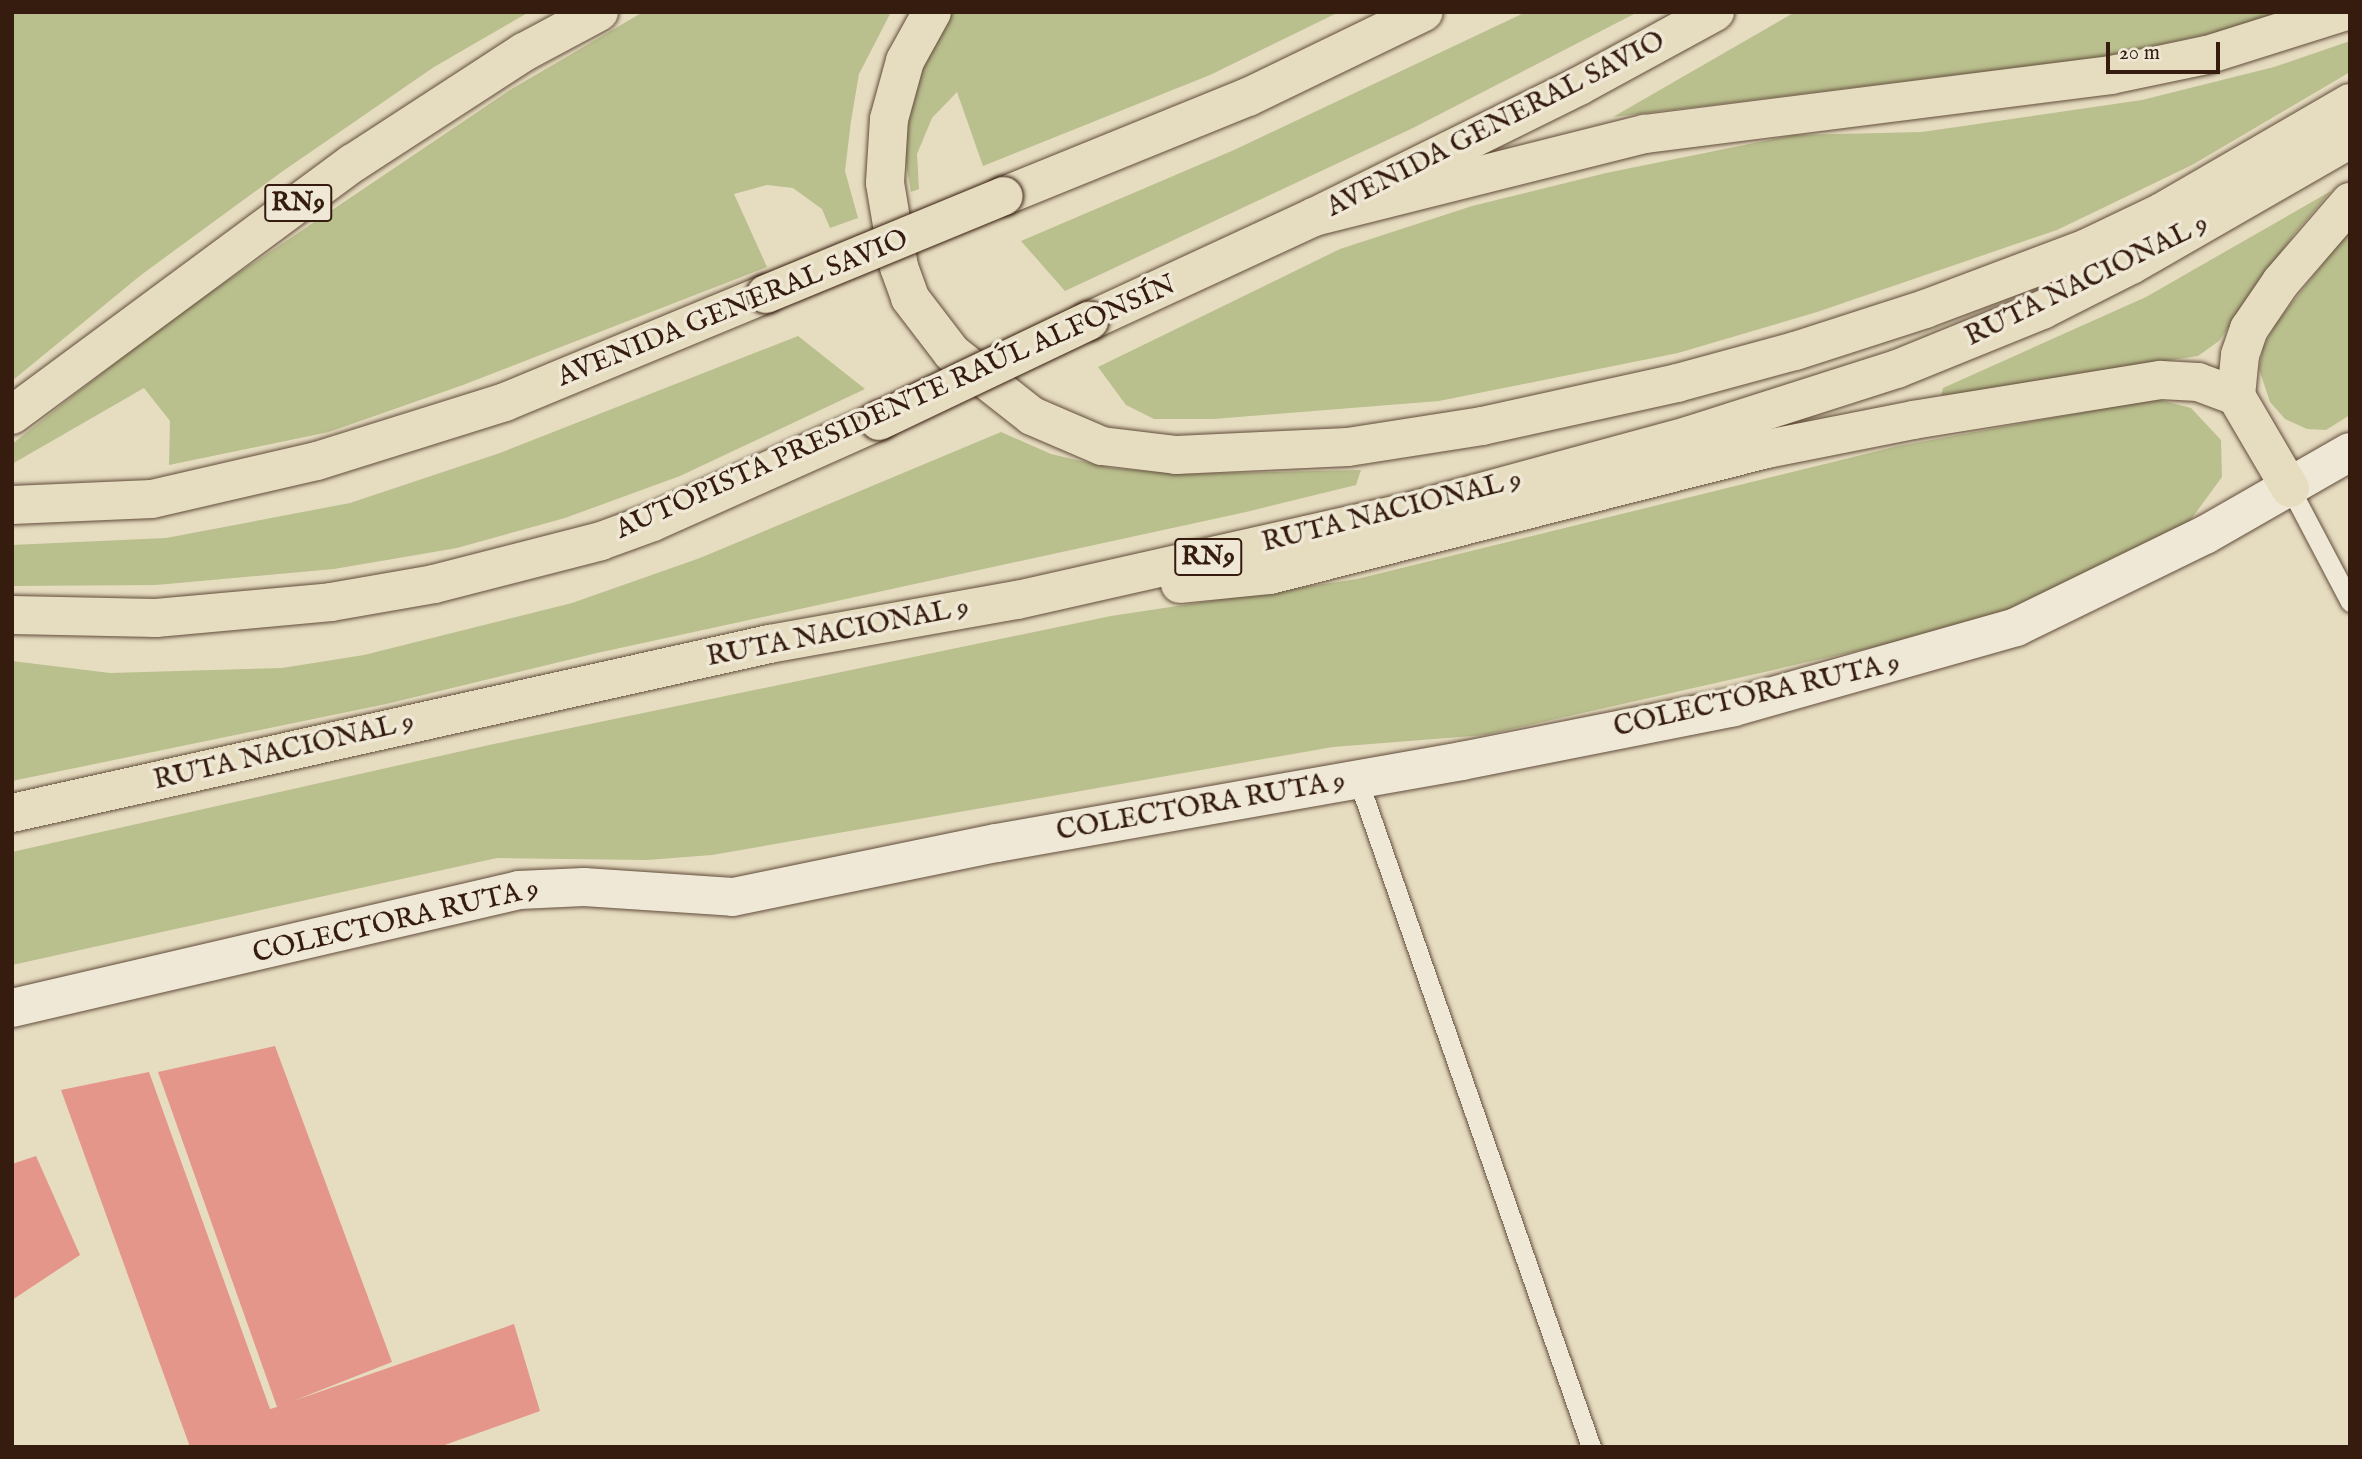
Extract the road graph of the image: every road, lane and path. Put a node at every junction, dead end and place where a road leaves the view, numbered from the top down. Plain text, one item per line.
1 (599, 12) edge
2 (932, 12) edge
3 (1424, 12) edge
4 (1715, 12) edge
5 (2343, 12) edge
6 (2350, 103) edge
7 (2350, 139) edge
8 (2350, 202) edge
9 (1314, 218) junction
10 (2236, 396) junction
11 (12, 415) edge
12 (2350, 452) edge
13 (2290, 488) junction
14 (12, 505) edge
15 (1017, 600) junction
16 (2349, 600) edge
17 (12, 615) edge
18 (1358, 780) junction
19 (12, 813) edge
20 (12, 1008) edge
21 (1591, 1447) edge

1 - 11 highway, RN9
2 - 6 highway
3 - 14 highway, AVENIDA GENERAL SAVIO, bridge
4 - 9 highway, AVENIDA GENERAL SAVIO
5 - 9 highway
7 - 15 highway, RUTA NACIONAL 9 / RN9
8 - 10 highway
9 - 17 highway, AUTOPISTA PRESIDENTE RAÚL ALFONSÍN, bridge
10 - 13 highway
10 - 15 highway
12 - 13 street, COLECTORA RUTA 9
13 - 16 lane
13 - 18 street, COLECTORA RUTA 9
15 - 19 highway, RUTA NACIONAL 9 / RN9
18 - 20 street, COLECTORA RUTA 9
18 - 21 lane

